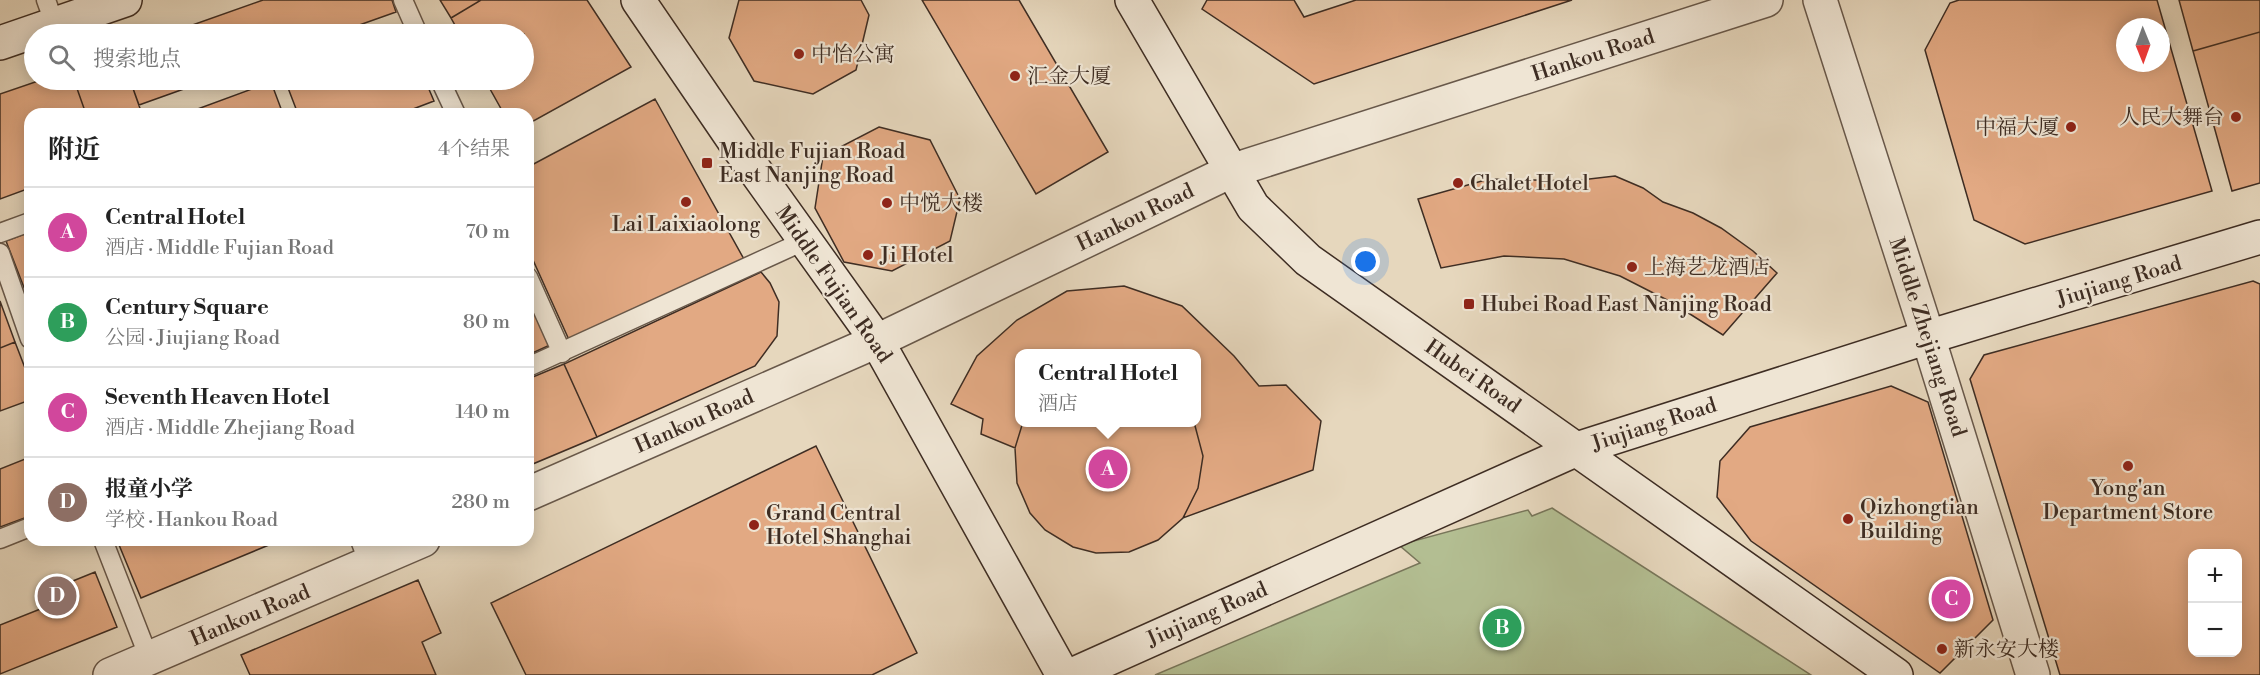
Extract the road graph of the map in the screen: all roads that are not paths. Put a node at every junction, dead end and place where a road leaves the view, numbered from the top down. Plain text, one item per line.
1 (126, 0) edge
2 (403, 0) edge
3 (638, 0) edge
4 (1132, 0) edge
5 (1766, 0) edge
6 (1820, 0) edge
7 (50, 12) edge
8 (31, 24) edge
9 (414, 24) edge
10 (24, 28) edge
11 (0, 43) edge
12 (445, 90) edge
13 (453, 108) edge
14 (1231, 171) junction
15 (24, 224) edge
16 (0, 233) edge
17 (2260, 237) edge
18 (804, 241) junction
19 (0, 253) edge
20 (534, 290) edge
21 (24, 322) edge
22 (1928, 337) junction
23 (877, 341) junction
24 (562, 353) junction
25 (534, 365) edge
26 (1577, 449) junction
27 (534, 491) edge
28 (24, 529) edge
29 (0, 539) edge
30 (105, 546) edge
31 (394, 546) edge
32 (364, 552) edge
33 (149, 658) junction
34 (110, 675) edge
35 (1063, 675) edge
36 (1072, 675) edge
37 (1896, 675) edge
38 (2033, 675) edge

1 - 7 street
2 - 9 lane
3 - 18 street, Middle Fujian Road
4 - 14 street, Hubei Road
5 - 14 street, Hankou Road
6 - 22 street, Middle Zhejiang Road
7 - 8 street
10 - 11 street
12 - 13 lane
14 - 23 street, Hankou Road
14 - 26 street, Hubei Road
15 - 16 lane
17 - 22 street, Jiujiang Road
18 - 23 street, Middle Fujian Road
18 - 24 lane
19 - 21 lane
20 - 24 lane
22 - 26 street, Jiujiang Road
22 - 38 street, Middle Zhejiang Road
23 - 27 street, Hankou Road
23 - 35 street, Middle Fujian Road
24 - 25 lane
26 - 36 street, Jiujiang Road
26 - 37 street, Hubei Road
28 - 29 lane
30 - 33 lane
31 - 32 street, Hankou Road
32 - 33 street, Hankou Road
33 - 34 street, Hankou Road

